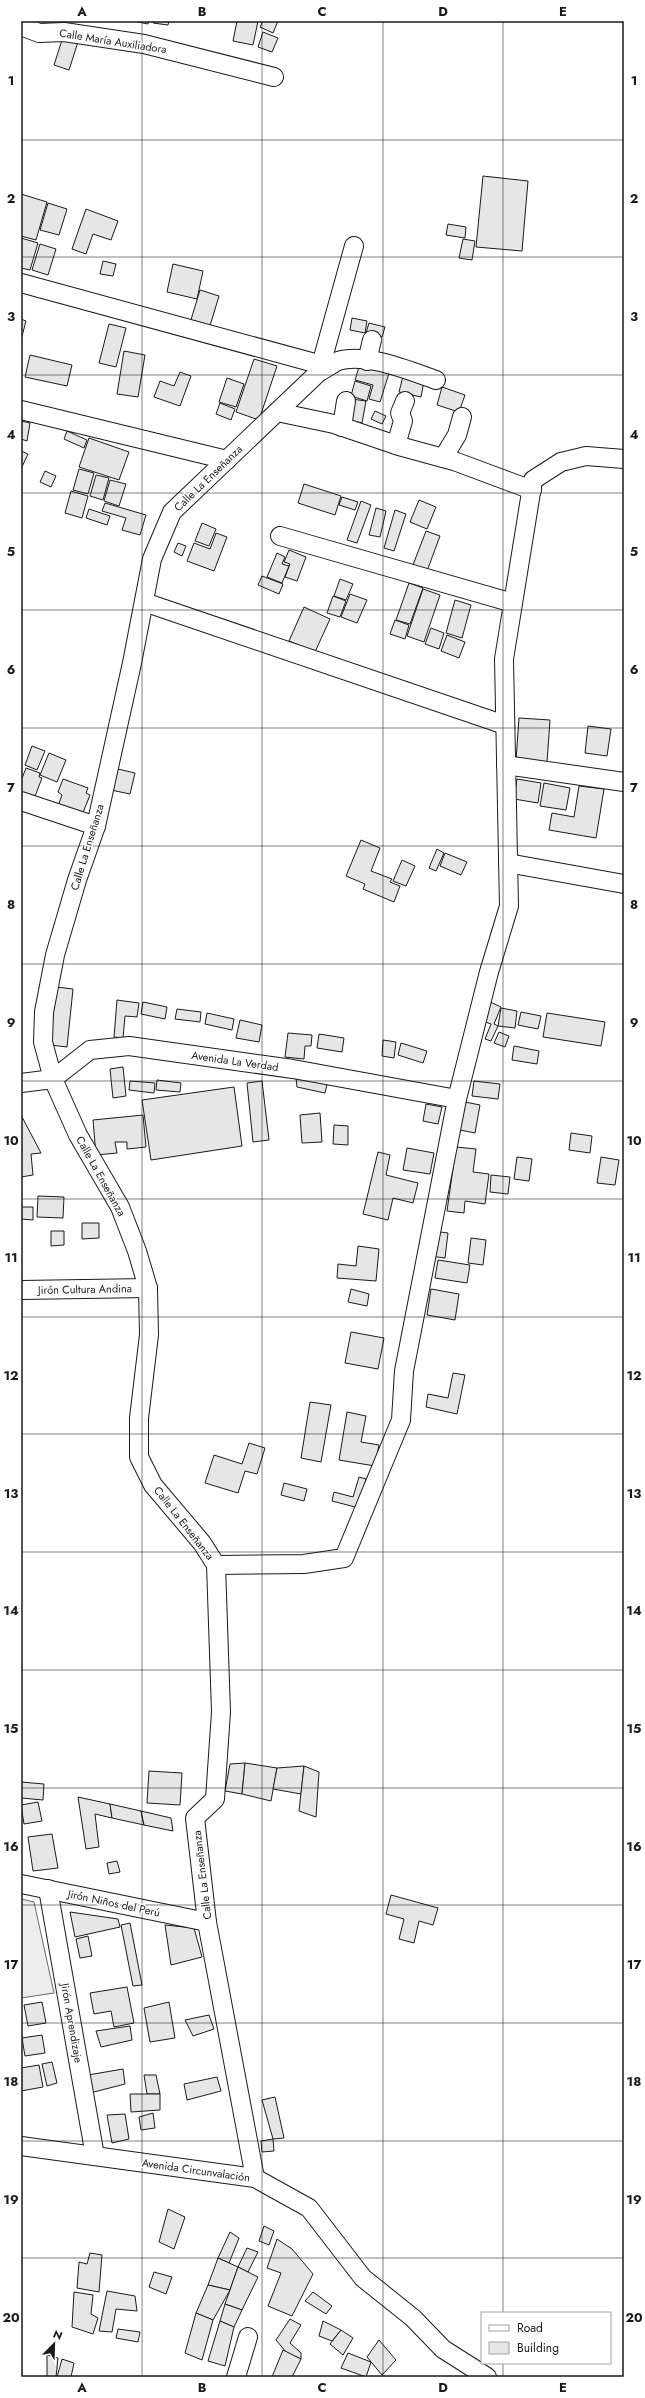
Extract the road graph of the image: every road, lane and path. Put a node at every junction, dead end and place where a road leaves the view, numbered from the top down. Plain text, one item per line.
1 (21, 26) edge
2 (274, 77) dead end
3 (354, 246) dead end
4 (21, 283) edge
5 (372, 340) dead end
6 (367, 361) junction
7 (320, 369) junction
8 (436, 380) dead end
9 (346, 401) dead end
10 (405, 401) dead end
11 (21, 410) edge
12 (277, 412) junction
13 (462, 417) dead end
14 (342, 427) junction
15 (396, 445) junction
16 (443, 458) junction
17 (624, 459) edge
18 (227, 460) junction
19 (532, 490) junction
20 (280, 536) dead end
21 (144, 602) junction
22 (513, 603) junction
23 (505, 724) junction
24 (506, 765) junction
25 (624, 782) edge
26 (21, 801) edge
27 (96, 826) junction
28 (508, 863) junction
29 (624, 884) edge
30 (53, 1079) junction
31 (21, 1083) edge
32 (457, 1099) junction
33 (148, 1288) junction
34 (21, 1290) edge
35 (216, 1565) junction
36 (21, 1884) edge
37 (48, 1889) junction
38 (207, 1922) junction
39 (21, 2146) edge
40 (95, 2156) junction
41 (255, 2178) junction
42 (248, 2337) dead end
43 (236, 2377) edge
44 (487, 2377) edge

1 - 2 street, Calle María Auxiliadora
3 - 7 street
4 - 7 street
5 - 6 street
6 - 7 street, Calle La Enseñanza
6 - 8 street, Calle La Enseñanza
7 - 12 street, Calle La Enseñanza
9 - 14 street
10 - 15 street
11 - 18 street
12 - 14 street
12 - 18 street, Calle La Enseñanza
13 - 16 street
14 - 15 street
15 - 16 street
16 - 19 street
17 - 19 street
18 - 21 street, Calle La Enseñanza
19 - 22 street
20 - 22 street
21 - 23 street
21 - 27 street, Calle La Enseñanza
22 - 23 street
23 - 24 street
24 - 25 street
24 - 28 street
26 - 27 street
27 - 30 street, Calle La Enseñanza
28 - 29 street
28 - 32 street
30 - 31 street
30 - 32 street, Avenida La Verdad
30 - 33 street, Calle La Enseñanza
32 - 35 street
33 - 34 street, Jirón Cultura Andina
33 - 35 street, Calle La Enseñanza
35 - 38 street, Calle La Enseñanza
36 - 37 street, Jirón Niños del Perú
37 - 38 street, Jirón Niños del Perú
37 - 40 street, Jirón Aprendizaje
38 - 41 street, Calle La Enseñanza
39 - 40 street, Avenida Circunvalación
40 - 41 street, Avenida Circunvalación
41 - 44 street, Avenida Circunvalación
42 - 43 street

